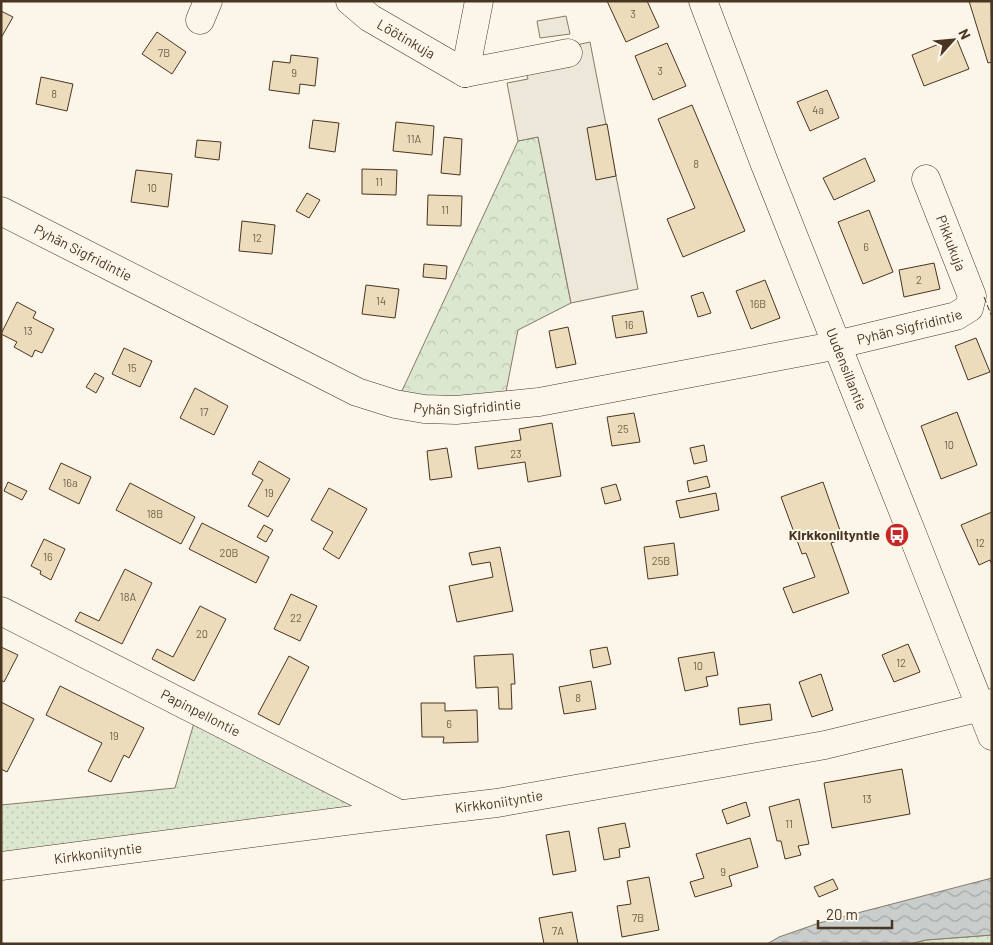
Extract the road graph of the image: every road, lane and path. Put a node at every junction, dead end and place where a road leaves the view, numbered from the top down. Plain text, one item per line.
1 (350, 1) edge
2 (479, 1) edge
3 (703, 1) edge
4 (568, 53) dead end
5 (465, 73) junction
6 (926, 179) dead end
7 (1, 211) edge
8 (969, 308) joint
9 (836, 344) junction
10 (1, 612) edge
11 (986, 705) edge
12 (992, 736) edge
13 (399, 814) junction
14 (1, 866) edge

1 - 5 street, Löötinkuja
2 - 5 street
3 - 9 street, Uudensillantie
4 - 5 street
6 - 8 street, Pikkukuja
7 - 9 street, Pyhän Sigfridintie
8 - 9 street, Pyhän Sigfridintie
9 - 11 street, Uudensillantie
10 - 13 street, Papinpellontie
11 - 12 street, Uudensillantie
11 - 13 street, Kirkkoniityntie
13 - 14 street, Kirkkoniityntie

